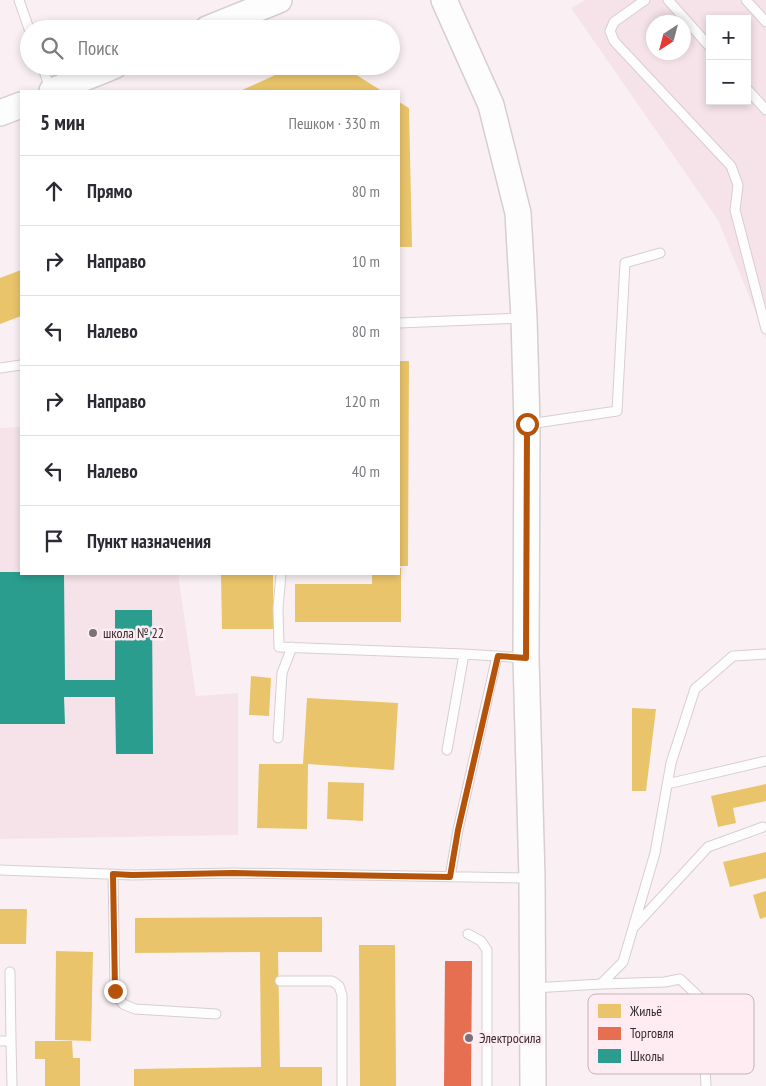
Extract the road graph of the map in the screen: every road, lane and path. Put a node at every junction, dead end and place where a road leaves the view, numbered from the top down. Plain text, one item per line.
1 (19, 0) edge
2 (279, 0) edge
3 (444, 0) edge
4 (645, 0) edge
5 (668, 0) edge
6 (746, 0) edge
7 (26, 20) edge
8 (229, 20) edge
9 (766, 22) edge
10 (706, 43) edge
11 (46, 75) edge
12 (92, 75) edge
13 (52, 90) edge
14 (54, 90) edge
15 (751, 93) edge
16 (20, 105) edge
17 (766, 110) edge
18 (0, 114) edge
19 (660, 252) dead end
20 (524, 318) junction
21 (400, 323) edge
22 (766, 329) edge
23 (20, 365) edge
24 (0, 368) edge
25 (527, 424) junction
26 (281, 575) edge
27 (292, 647) junction
28 (464, 654) junction
29 (766, 654) edge
30 (498, 656) junction
31 (526, 658) junction
32 (278, 738) dead end
33 (447, 750) dead end
34 (766, 761) edge
35 (667, 784) junction
36 (763, 827) dead end
37 (0, 870) edge
38 (113, 874) junction
39 (450, 877) junction
40 (532, 878) junction
41 (633, 928) junction
42 (468, 934) dead end
43 (10, 972) dead end
44 (280, 980) dead end
45 (601, 984) junction
46 (533, 988) junction
47 (696, 994) edge
48 (216, 1014) dead end
49 (0, 1041) edge
50 (11, 1041) junction
51 (12, 1086) edge
52 (342, 1086) edge
53 (487, 1086) edge
54 (533, 1086) edge

1 - 7 lane
2 - 8 main road
3 - 20 main road
4 - 22 lane
5 - 10 lane
6 - 9 lane
11 - 13 lane
12 - 14 main road
15 - 17 lane
16 - 18 main road
19 - 25 lane
20 - 21 lane
20 - 25 main road
23 - 24 lane
25 - 31 main road
26 - 27 lane
27 - 28 lane
27 - 32 lane
28 - 30 lane
28 - 33 lane
29 - 35 lane
30 - 31 lane
30 - 39 lane
31 - 40 main road
34 - 35 lane
35 - 41 lane
36 - 41 lane
37 - 38 lane
38 - 39 lane
38 - 48 lane
39 - 40 lane
40 - 46 main road
41 - 45 lane
42 - 53 lane
43 - 50 lane
44 - 52 lane
45 - 46 lane
45 - 47 lane
46 - 54 main road
49 - 50 lane
50 - 51 lane

